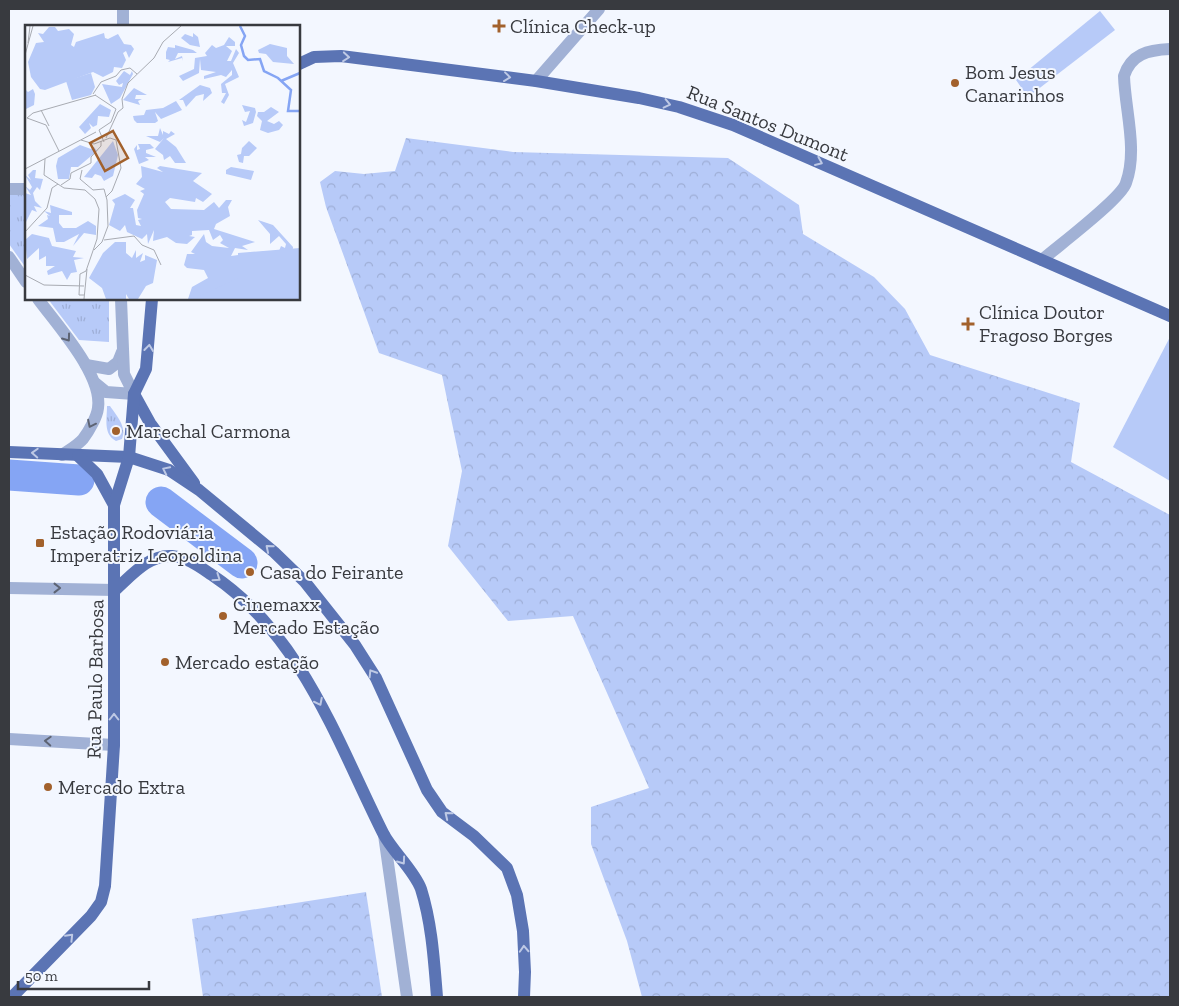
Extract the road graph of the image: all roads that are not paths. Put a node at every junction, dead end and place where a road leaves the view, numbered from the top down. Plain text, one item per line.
1 (123, 9) edge
2 (599, 9) edge
3 (123, 25) edge
4 (1170, 49) edge
5 (300, 64) edge
6 (536, 81) junction
7 (9, 189) edge
8 (25, 189) edge
9 (9, 258) edge
10 (1042, 260) junction
11 (25, 281) edge
12 (39, 300) edge
13 (121, 300) edge
14 (152, 300) edge
15 (1170, 316) edge
16 (122, 352) junction
17 (86, 365) junction
18 (95, 383) junction
19 (134, 394) junction
20 (10, 451) edge
21 (62, 455) junction
22 (78, 456) junction
23 (129, 457) junction
24 (199, 490) junction
25 (114, 505) junction
26 (9, 588) edge
27 (115, 590) junction
28 (9, 739) edge
29 (114, 745) junction
30 (384, 835) junction
31 (12, 997) edge
32 (407, 997) edge
33 (437, 997) edge
34 (524, 997) edge

1 - 3 street
2 - 6 street
4 - 10 street
5 -> 6 main road, Rua Santos Dumont
6 -> 10 main road, Rua Santos Dumont
7 - 8 street
9 - 11 street
10 - 15 main road, Rua Santos Dumont
12 -> 17 street
13 - 16 street
19 -> 14 main road
16 - 17 street
16 - 19 street
17 - 18 street
18 - 19 street
18 -> 21 street
19 - 23 main road
19 - 24 main road
21 -> 20 main road
21 - 22 main road
22 - 23 main road
22 - 25 main road
24 -> 23 main road
23 - 25 main road
34 -> 24 main road
25 - 27 main road, Rua Paulo Barbosa
26 -> 27 street
29 -> 27 main road, Rua Paulo Barbosa
27 -> 30 main road
29 -> 28 street
31 -> 29 main road, Rua Paulo Barbosa
30 - 32 street
30 -> 33 main road

